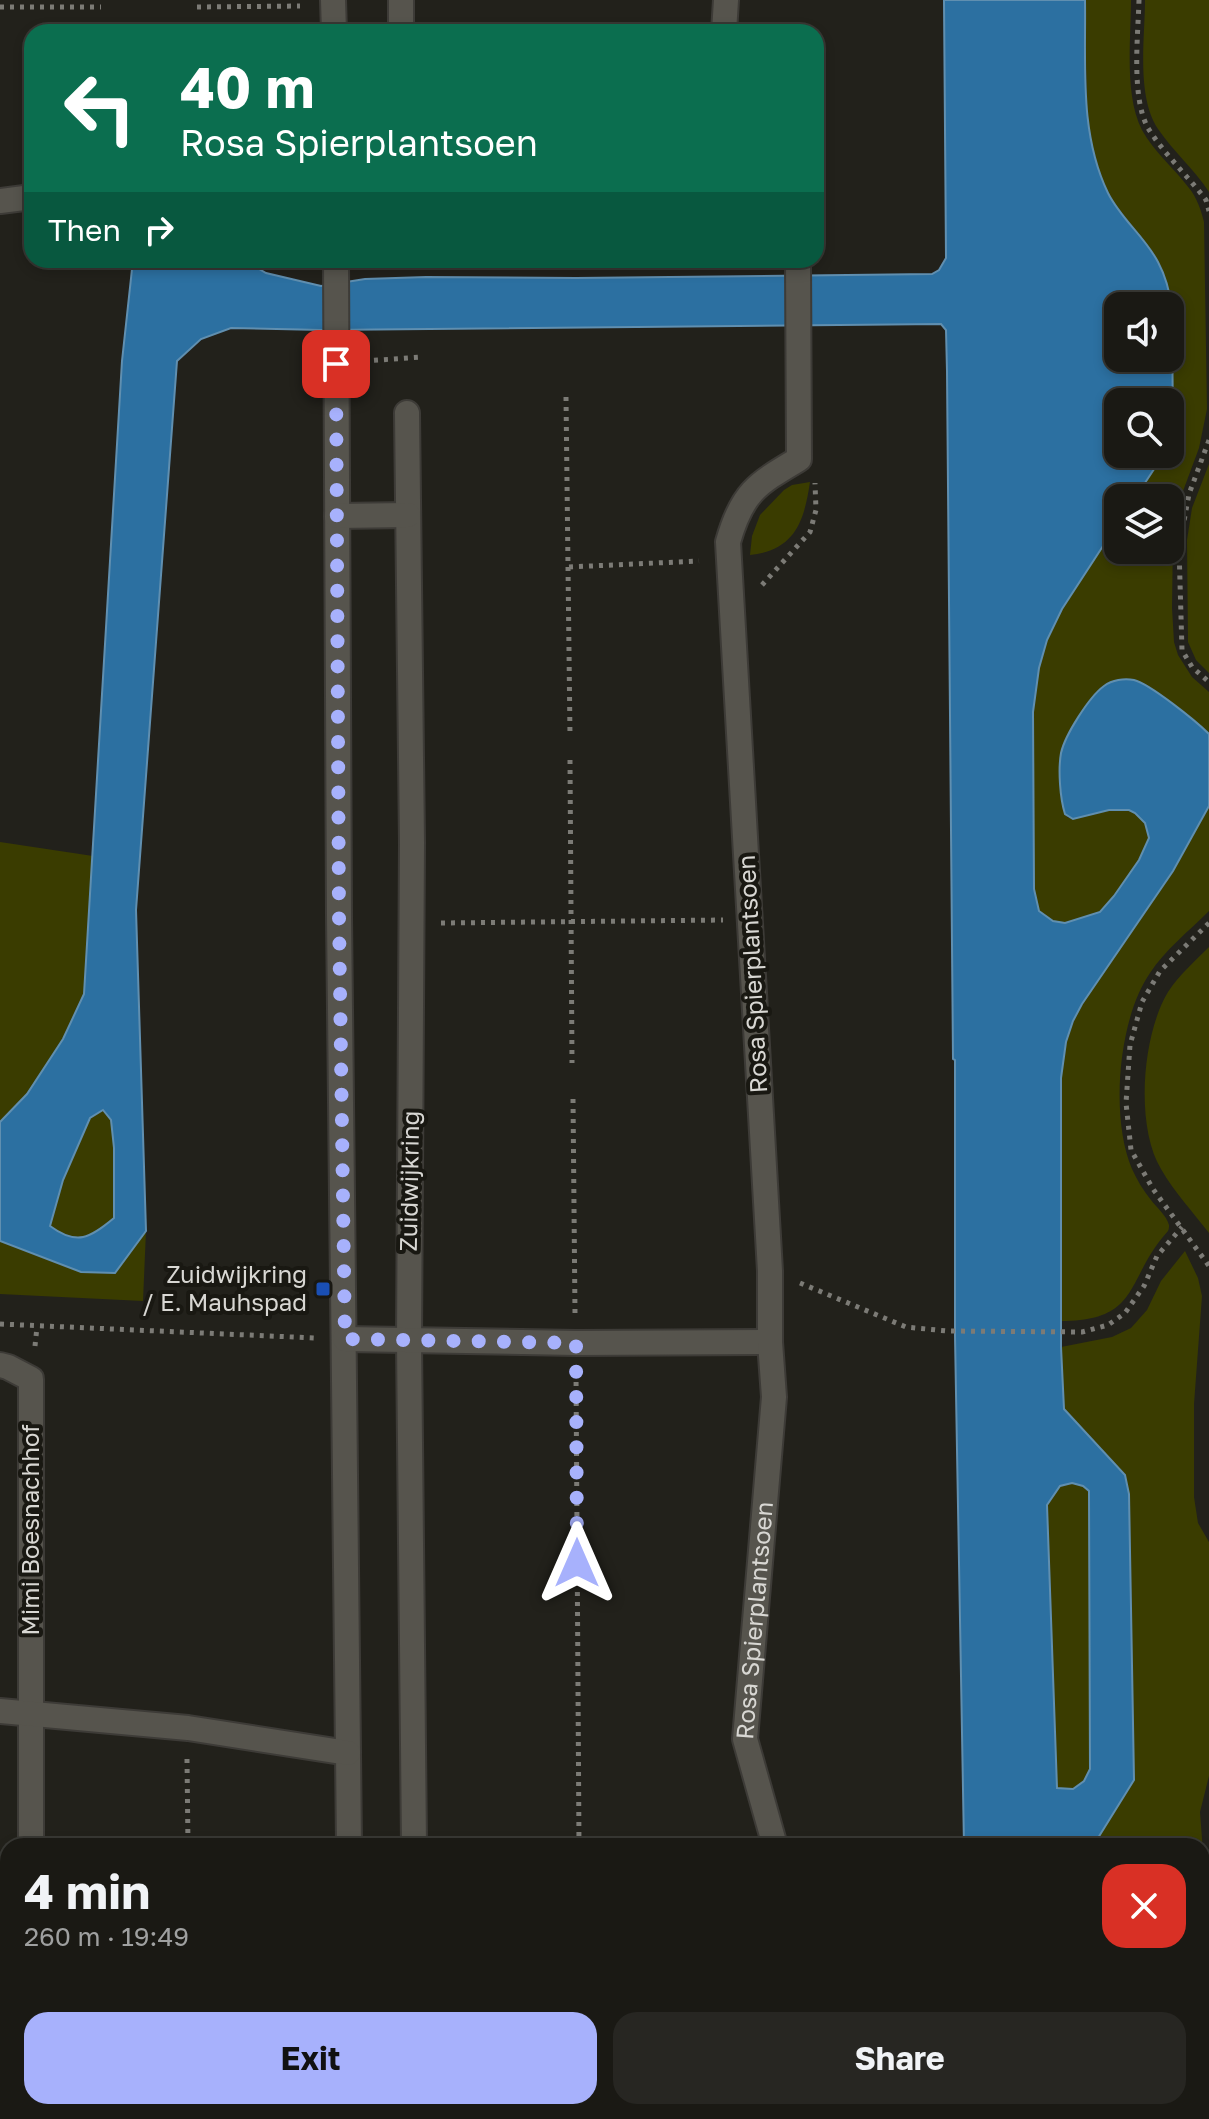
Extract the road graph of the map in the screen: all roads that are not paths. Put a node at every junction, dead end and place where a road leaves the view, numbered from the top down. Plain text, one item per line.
1 (333, 0) edge
2 (401, 0) edge
3 (726, 0) edge
4 (334, 24) edge
5 (401, 24) edge
6 (724, 24) edge
7 (24, 198) edge
8 (0, 201) edge
9 (798, 268) edge
10 (336, 270) edge
11 (407, 413) dead end
12 (408, 515) junction
13 (337, 516) junction
14 (345, 1339) junction
15 (409, 1341) junction
16 (770, 1342) junction
17 (0, 1365) edge
18 (0, 1711) edge
19 (30, 1714) junction
20 (348, 1753) junction
21 (31, 1838) edge
22 (349, 1838) edge
23 (414, 1838) edge
24 (773, 1838) edge

1 - 4 street
2 - 5 street
3 - 6 street
7 - 8 street
9 - 16 street, Rosa Spierplantsoen
10 - 13 street
11 - 12 street, Zuidwijkring
12 - 13 street
12 - 15 street, Zuidwijkring
13 - 14 street
14 - 15 street
14 - 20 street
15 - 16 street
15 - 23 street, Zuidwijkring
16 - 24 street, Rosa Spierplantsoen
17 - 19 street, Mimi Boesnachhof
18 - 19 street
19 - 20 street
19 - 21 street, Mimi Boesnachhof
20 - 22 street

